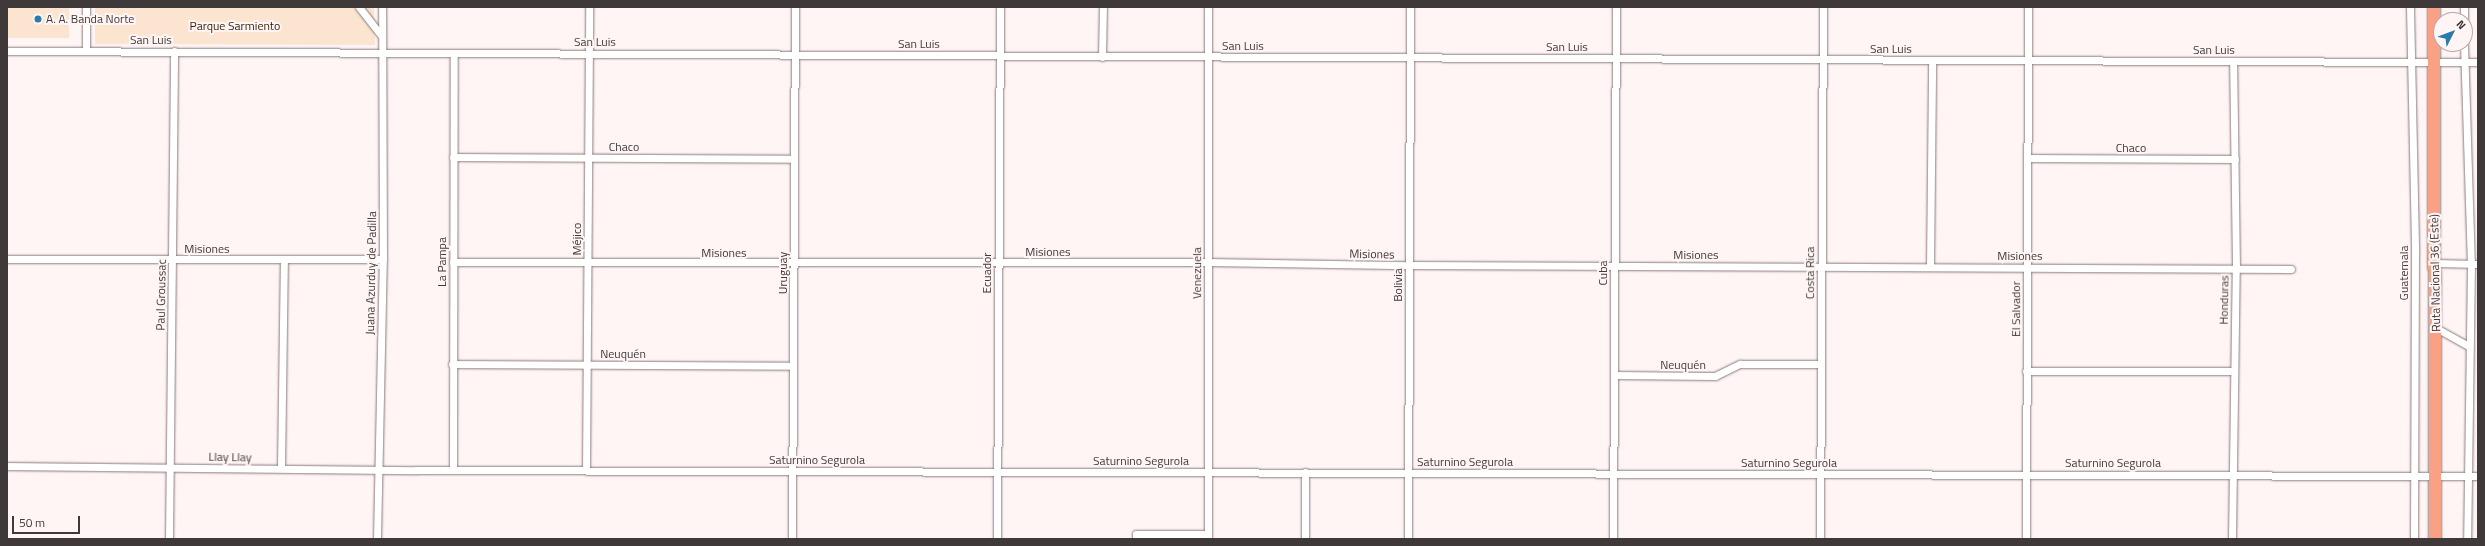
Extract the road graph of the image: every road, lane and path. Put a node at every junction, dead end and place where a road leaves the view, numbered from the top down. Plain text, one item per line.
1 (86, 7) edge
2 (358, 7) edge
3 (382, 7) edge
4 (589, 7) edge
5 (795, 7) edge
6 (1000, 7) edge
7 (1103, 7) edge
8 (1208, 7) edge
9 (1410, 7) edge
10 (1616, 7) edge
11 (1823, 7) edge
12 (2028, 7) edge
13 (2410, 7) edge
14 (2434, 7) edge
15 (381, 35) junction
16 (7, 50) edge
17 (86, 51) junction
18 (174, 51) junction
19 (381, 52) junction
20 (2464, 52) edge
21 (589, 53) junction
22 (454, 54) junction
23 (795, 54) junction
24 (1000, 54) junction
25 (1208, 56) junction
26 (1102, 57) junction
27 (1410, 58) junction
28 (1616, 59) junction
29 (1822, 60) junction
30 (1932, 60) junction
31 (2409, 60) junction
32 (2434, 60) junction
33 (2027, 61) junction
34 (2233, 61) junction
35 (2464, 62) junction
36 (2478, 62) edge
37 (453, 157) junction
38 (588, 158) junction
39 (2027, 158) junction
40 (794, 159) junction
41 (2235, 159) junction
42 (7, 259) edge
43 (383, 259) junction
44 (172, 260) junction
45 (284, 260) junction
46 (453, 262) junction
47 (1208, 262) junction
48 (998, 263) junction
49 (2435, 263) junction
50 (588, 264) junction
51 (794, 264) junction
52 (2475, 264) edge
53 (1409, 265) junction
54 (1614, 266) junction
55 (1821, 266) junction
56 (1930, 266) junction
57 (2027, 267) junction
58 (2236, 268) junction
59 (2291, 269) dead end
60 (2436, 328) junction
61 (2469, 346) junction
62 (452, 364) junction
63 (1821, 364) junction
64 (587, 365) junction
65 (793, 366) junction
66 (2026, 371) junction
67 (2234, 371) junction
68 (1614, 375) junction
69 (7, 466) edge
70 (170, 467) junction
71 (281, 468) junction
72 (378, 469) junction
73 (453, 469) junction
74 (586, 470) junction
75 (792, 471) junction
76 (997, 471) junction
77 (1208, 472) junction
78 (1305, 472) junction
79 (1408, 472) junction
80 (1613, 473) junction
81 (2234, 473) junction
82 (1820, 474) junction
83 (2026, 474) junction
84 (2414, 475) junction
85 (2435, 475) junction
86 (2466, 475) junction
87 (2478, 476) edge
88 (1136, 537) edge
89 (1208, 537) edge
90 (170, 539) edge
91 (377, 539) edge
92 (792, 539) edge
93 (997, 539) edge
94 (1305, 539) edge
95 (1408, 539) edge
96 (1613, 539) edge
97 (1820, 539) edge
98 (2026, 539) edge
99 (2232, 539) edge
100 (2414, 539) edge
101 (2435, 539) edge
102 (2467, 539) edge

1 - 17 street
2 - 15 street
3 - 15 street, Juana Azurduy de Padilla
4 - 21 street, Méjico
5 - 23 street, Uruguay
6 - 24 street, Ecuador
7 - 26 street
8 - 25 street, Venezuela
9 - 27 street, Bolivia
10 - 28 street, Cuba
11 - 29 street, Costa Rica
12 - 33 street, El Salvador
13 - 31 street, Guatemala
14 - 32 highway, Ruta Nacional 36 (Este)
15 - 19 street, Juana Azurduy de Padilla
16 - 17 street, San Luis
17 - 18 street, San Luis
18 - 19 street, San Luis
18 - 44 street, Paul Groussac
19 - 22 street, San Luis
19 - 43 street, Juana Azurduy de Padilla
20 - 35 street
21 - 22 street, San Luis
21 - 23 street, San Luis
21 - 38 street, Méjico
22 - 37 street, La Pampa
23 - 24 street, San Luis
23 - 40 street, Uruguay
24 - 26 street, San Luis
24 - 48 street, Ecuador
25 - 26 street, San Luis
25 - 27 street, San Luis
25 - 47 street, Venezuela
27 - 28 street, San Luis
27 - 53 street, Bolivia
28 - 29 street, San Luis
28 - 54 street, Cuba
29 - 30 street, San Luis
29 - 55 street, Costa Rica
30 - 33 street, San Luis
30 - 56 street
31 - 32 street, San Luis
31 - 34 street, San Luis
31 - 84 street, Guatemala
32 - 35 street, San Luis
32 - 49 highway, Ruta Nacional 36 (Este)
33 - 34 street, San Luis
33 - 39 street, El Salvador
34 - 41 street, Honduras
35 - 36 street, San Luis
35 - 52 street
37 - 38 street, Chaco
37 - 46 street, La Pampa
38 - 40 street, Chaco
38 - 50 street, Méjico
39 - 41 street, Chaco
39 - 57 street, El Salvador
40 - 51 street, Uruguay
41 - 58 street, Honduras
42 - 44 street, Misiones
43 - 45 street, Misiones
43 - 72 street, Juana Azurduy de Padilla
44 - 45 street, Misiones
44 - 70 street, Paul Groussac
45 - 71 street
46 - 50 street, Misiones
46 - 62 street, La Pampa
47 - 48 street, Misiones
47 - 53 street, Misiones
47 - 77 street, Venezuela
48 - 51 street, Misiones
48 - 76 street, Ecuador
49 - 52 street
49 - 60 highway, Ruta Nacional 36 (Este)
50 - 51 street, Misiones
50 - 64 street, Méjico
51 - 65 street, Uruguay
52 - 61 street
53 - 54 street, Misiones
53 - 79 street, Bolivia
54 - 55 street, Misiones
54 - 68 street, Cuba
55 - 56 street, Misiones
55 - 63 street, Costa Rica
56 - 57 street, Misiones
57 - 58 street, Misiones
57 - 66 street, El Salvador
58 - 59 street, Misiones
58 - 67 street, Honduras
60 - 61 street
60 - 85 highway, Ruta Nacional 36 (Este)
61 - 86 street
62 - 64 street, Neuquén
62 - 73 street, La Pampa
63 - 68 street, Neuquén
63 - 82 street, Costa Rica
64 - 65 street, Neuquén
64 - 74 street, Méjico
65 - 75 street, Uruguay
66 - 67 street
66 - 83 street, El Salvador
67 - 81 street, Honduras
68 - 80 street, Cuba
69 - 70 street, Llay Llay
70 - 71 street, Llay Llay
70 - 90 street, Paul Groussac
71 - 72 street, Llay Llay
72 - 73 street, Llay Llay
72 - 91 street, Juana Azurduy de Padilla
73 - 74 street, Saturnino Segurola
74 - 75 street, Saturnino Segurola
75 - 76 street, Saturnino Segurola
75 - 92 street, Uruguay
76 - 77 street, Saturnino Segurola
76 - 93 street, Ecuador
77 - 78 street, Saturnino Segurola
77 - 89 street, Venezuela
78 - 79 street, Saturnino Segurola
78 - 94 street
79 - 80 street, Saturnino Segurola
79 - 95 street, Bolivia
80 - 82 street, Saturnino Segurola
80 - 96 street, Cuba
81 - 83 street, Saturnino Segurola
81 - 84 street, Saturnino Segurola
81 - 99 street, Honduras
82 - 83 street, Saturnino Segurola
82 - 97 street, Costa Rica
83 - 98 street, El Salvador
84 - 85 street, Saturnino Segurola
84 - 100 street, Guatemala
85 - 86 street, Saturnino Segurola
85 - 101 highway, Ruta Nacional 36 (Este)
86 - 87 street, Saturnino Segurola
86 - 102 street
88 - 89 street

